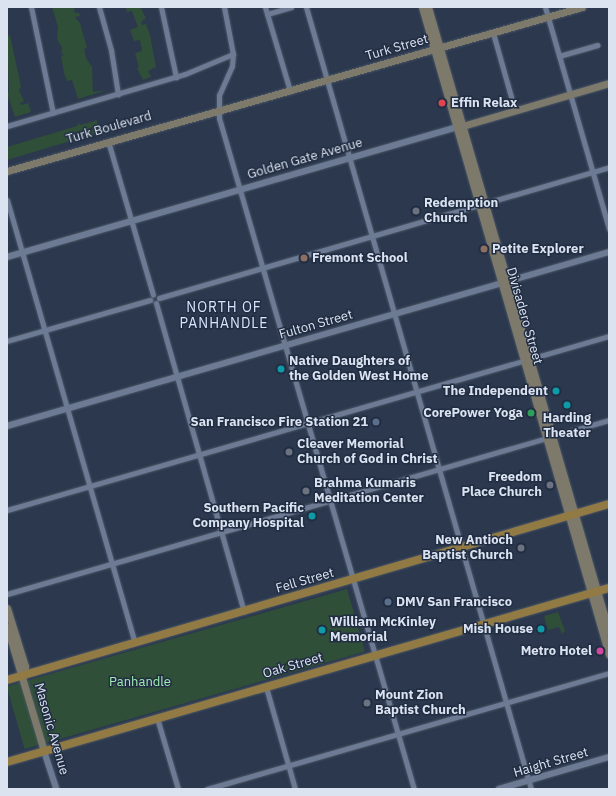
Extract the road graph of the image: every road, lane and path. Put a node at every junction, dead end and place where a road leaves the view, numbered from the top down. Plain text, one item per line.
1 (30, 7) edge
2 (99, 7) edge
3 (161, 7) edge
4 (224, 7) edge
5 (266, 7) edge
6 (291, 7) edge
7 (306, 7) edge
8 (422, 7) edge
9 (428, 7) edge
10 (545, 7) edge
11 (582, 7) edge
12 (267, 14) junction
13 (548, 17) junction
14 (493, 33) junction
15 (597, 44) dead end
16 (437, 49) junction
17 (233, 54) junction
18 (559, 56) junction
19 (176, 77) junction
20 (327, 80) junction
21 (609, 83) edge
22 (290, 91) junction
23 (118, 94) junction
24 (570, 95) junction
25 (219, 109) junction
26 (515, 111) junction
27 (53, 112) junction
28 (7, 126) edge
29 (460, 126) junction
30 (108, 141) junction
31 (349, 159) junction
32 (609, 167) edge
33 (7, 171) edge
34 (592, 172) junction
35 (240, 190) junction
36 (7, 200) edge
37 (482, 204) junction
38 (132, 221) junction
39 (609, 229) edge
40 (372, 236) junction
41 (609, 252) edge
42 (22, 253) junction
43 (7, 257) edge
44 (262, 268) junction
45 (504, 282) junction
46 (153, 294) junction
47 (159, 298) junction
48 (150, 300) junction
49 (156, 303) junction
50 (394, 314) junction
51 (45, 331) junction
52 (609, 336) edge
53 (7, 342) edge
54 (285, 345) junction
55 (527, 360) junction
56 (177, 377) junction
57 (416, 392) junction
58 (68, 408) junction
59 (609, 420) edge
60 (308, 423) junction
61 (7, 426) edge
62 (549, 437) junction
63 (199, 454) junction
64 (439, 469) junction
65 (90, 486) junction
66 (330, 501) junction
67 (609, 504) edge
68 (7, 510) edge
69 (572, 515) junction
70 (221, 532) junction
71 (461, 547) junction
72 (112, 564) junction
73 (353, 579) junction
74 (609, 588) edge
75 (594, 592) junction
76 (7, 594) edge
77 (7, 608) edge
78 (244, 612) junction
79 (484, 623) junction
80 (7, 627) edge
81 (609, 632) edge
82 (135, 643) junction
83 (375, 654) junction
84 (609, 655) edge
85 (609, 673) edge
86 (24, 675) junction
87 (7, 680) edge
88 (266, 687) junction
89 (506, 703) junction
90 (157, 718) junction
91 (398, 734) junction
92 (44, 751) junction
93 (609, 757) edge
94 (7, 762) edge
95 (288, 766) junction
96 (529, 780) junction
97 (56, 789) edge
98 (178, 789) edge
99 (207, 789) edge
100 (295, 789) edge
101 (414, 789) edge
102 (499, 789) edge
103 (531, 789) edge

1 - 27 street
2 - 23 street
3 - 19 street
4 - 17 street
5 - 12 street
6 - 12 street
7 - 20 street
8 - 16 main road, Divisadero Street
9 - 16 main road, Divisadero Street
10 - 13 street
11 - 13 main road, Turk Street
12 - 22 street
13 - 14 main road, Turk Street
13 - 18 street
14 - 16 main road, Turk Street
14 - 26 street
15 - 18 street
16 - 20 main road, Turk Street
16 - 29 main road, Divisadero Street
17 - 19 street
17 - 25 street
18 - 24 street
19 - 23 street
20 - 22 main road, Turk Street
20 - 31 street
21 - 24 main road, Golden Gate Avenue
22 - 25 main road, Turk Street
23 - 27 street
24 - 26 main road, Golden Gate Avenue
24 - 34 street
25 - 30 main road, Turk Boulevard
25 - 35 street
26 - 29 main road, Golden Gate Avenue
27 - 28 street
29 - 31 street, Golden Gate Avenue
29 - 37 main road, Divisadero Street
30 - 33 main road, Turk Boulevard
30 - 38 street
31 - 35 street, Golden Gate Avenue
31 - 40 street
32 - 34 street
34 - 37 street
34 - 39 street
35 - 38 street, Golden Gate Avenue
35 - 44 street
36 - 42 street
37 - 40 street
37 - 45 main road, Divisadero Street
38 - 42 street, Golden Gate Avenue
38 - 46 street
40 - 44 street
40 - 50 street
41 - 45 street, Fulton Street
42 - 43 street, Golden Gate Avenue
42 - 51 street
44 - 47 street
44 - 54 street
45 - 50 street, Fulton Street
45 - 55 main road, Divisadero Street
46 - 47 street
46 - 48 street
47 - 49 street
48 - 49 street
48 - 51 street
49 - 56 street
50 - 54 street, Fulton Street
50 - 57 street
51 - 53 street
51 - 58 street
52 - 55 street
54 - 56 street, Fulton Street
54 - 60 street
55 - 57 street
55 - 62 main road, Divisadero Street
56 - 58 street, Fulton Street
56 - 63 street
57 - 60 street
57 - 64 street
58 - 61 street, Fulton Street
58 - 65 street
59 - 62 street
60 - 63 street
60 - 66 street
62 - 64 street
62 - 69 main road, Divisadero Street
63 - 65 street
63 - 70 street
64 - 66 street
64 - 71 street
65 - 68 street
65 - 72 street
66 - 70 street
66 - 73 street
67 - 69 main road, Fell Street
69 - 71 main road, Fell Street
69 - 75 main road, Divisadero Street
70 - 72 street
70 - 78 street
71 - 73 main road, Fell Street
71 - 79 street
72 - 76 street
72 - 82 street
73 - 78 main road, Fell Street
73 - 83 street
74 - 75 main road, Oak Street
75 - 79 main road, Oak Street
75 - 81 main road, Divisadero Street
75 - 84 main road, Divisadero Street
77 - 86 main road, Masonic Avenue
78 - 82 main road, Fell Street
79 - 83 main road, Oak Street
79 - 89 street
80 - 86 main road, Masonic Avenue
82 - 86 main road, Fell Street
83 - 88 main road, Oak Street
83 - 91 street
85 - 89 street
86 - 87 main road, Fell Street
86 - 92 main road, Masonic Avenue
88 - 90 main road, Oak Street
88 - 95 street
89 - 91 street
89 - 96 street
90 - 92 main road, Oak Street
90 - 98 street
91 - 95 street
91 - 101 street
92 - 94 main road, Oak Street
92 - 97 street, Masonic Avenue
93 - 96 street, Haight Street
95 - 99 street
95 - 100 street
96 - 102 street, Haight Street
96 - 103 street

